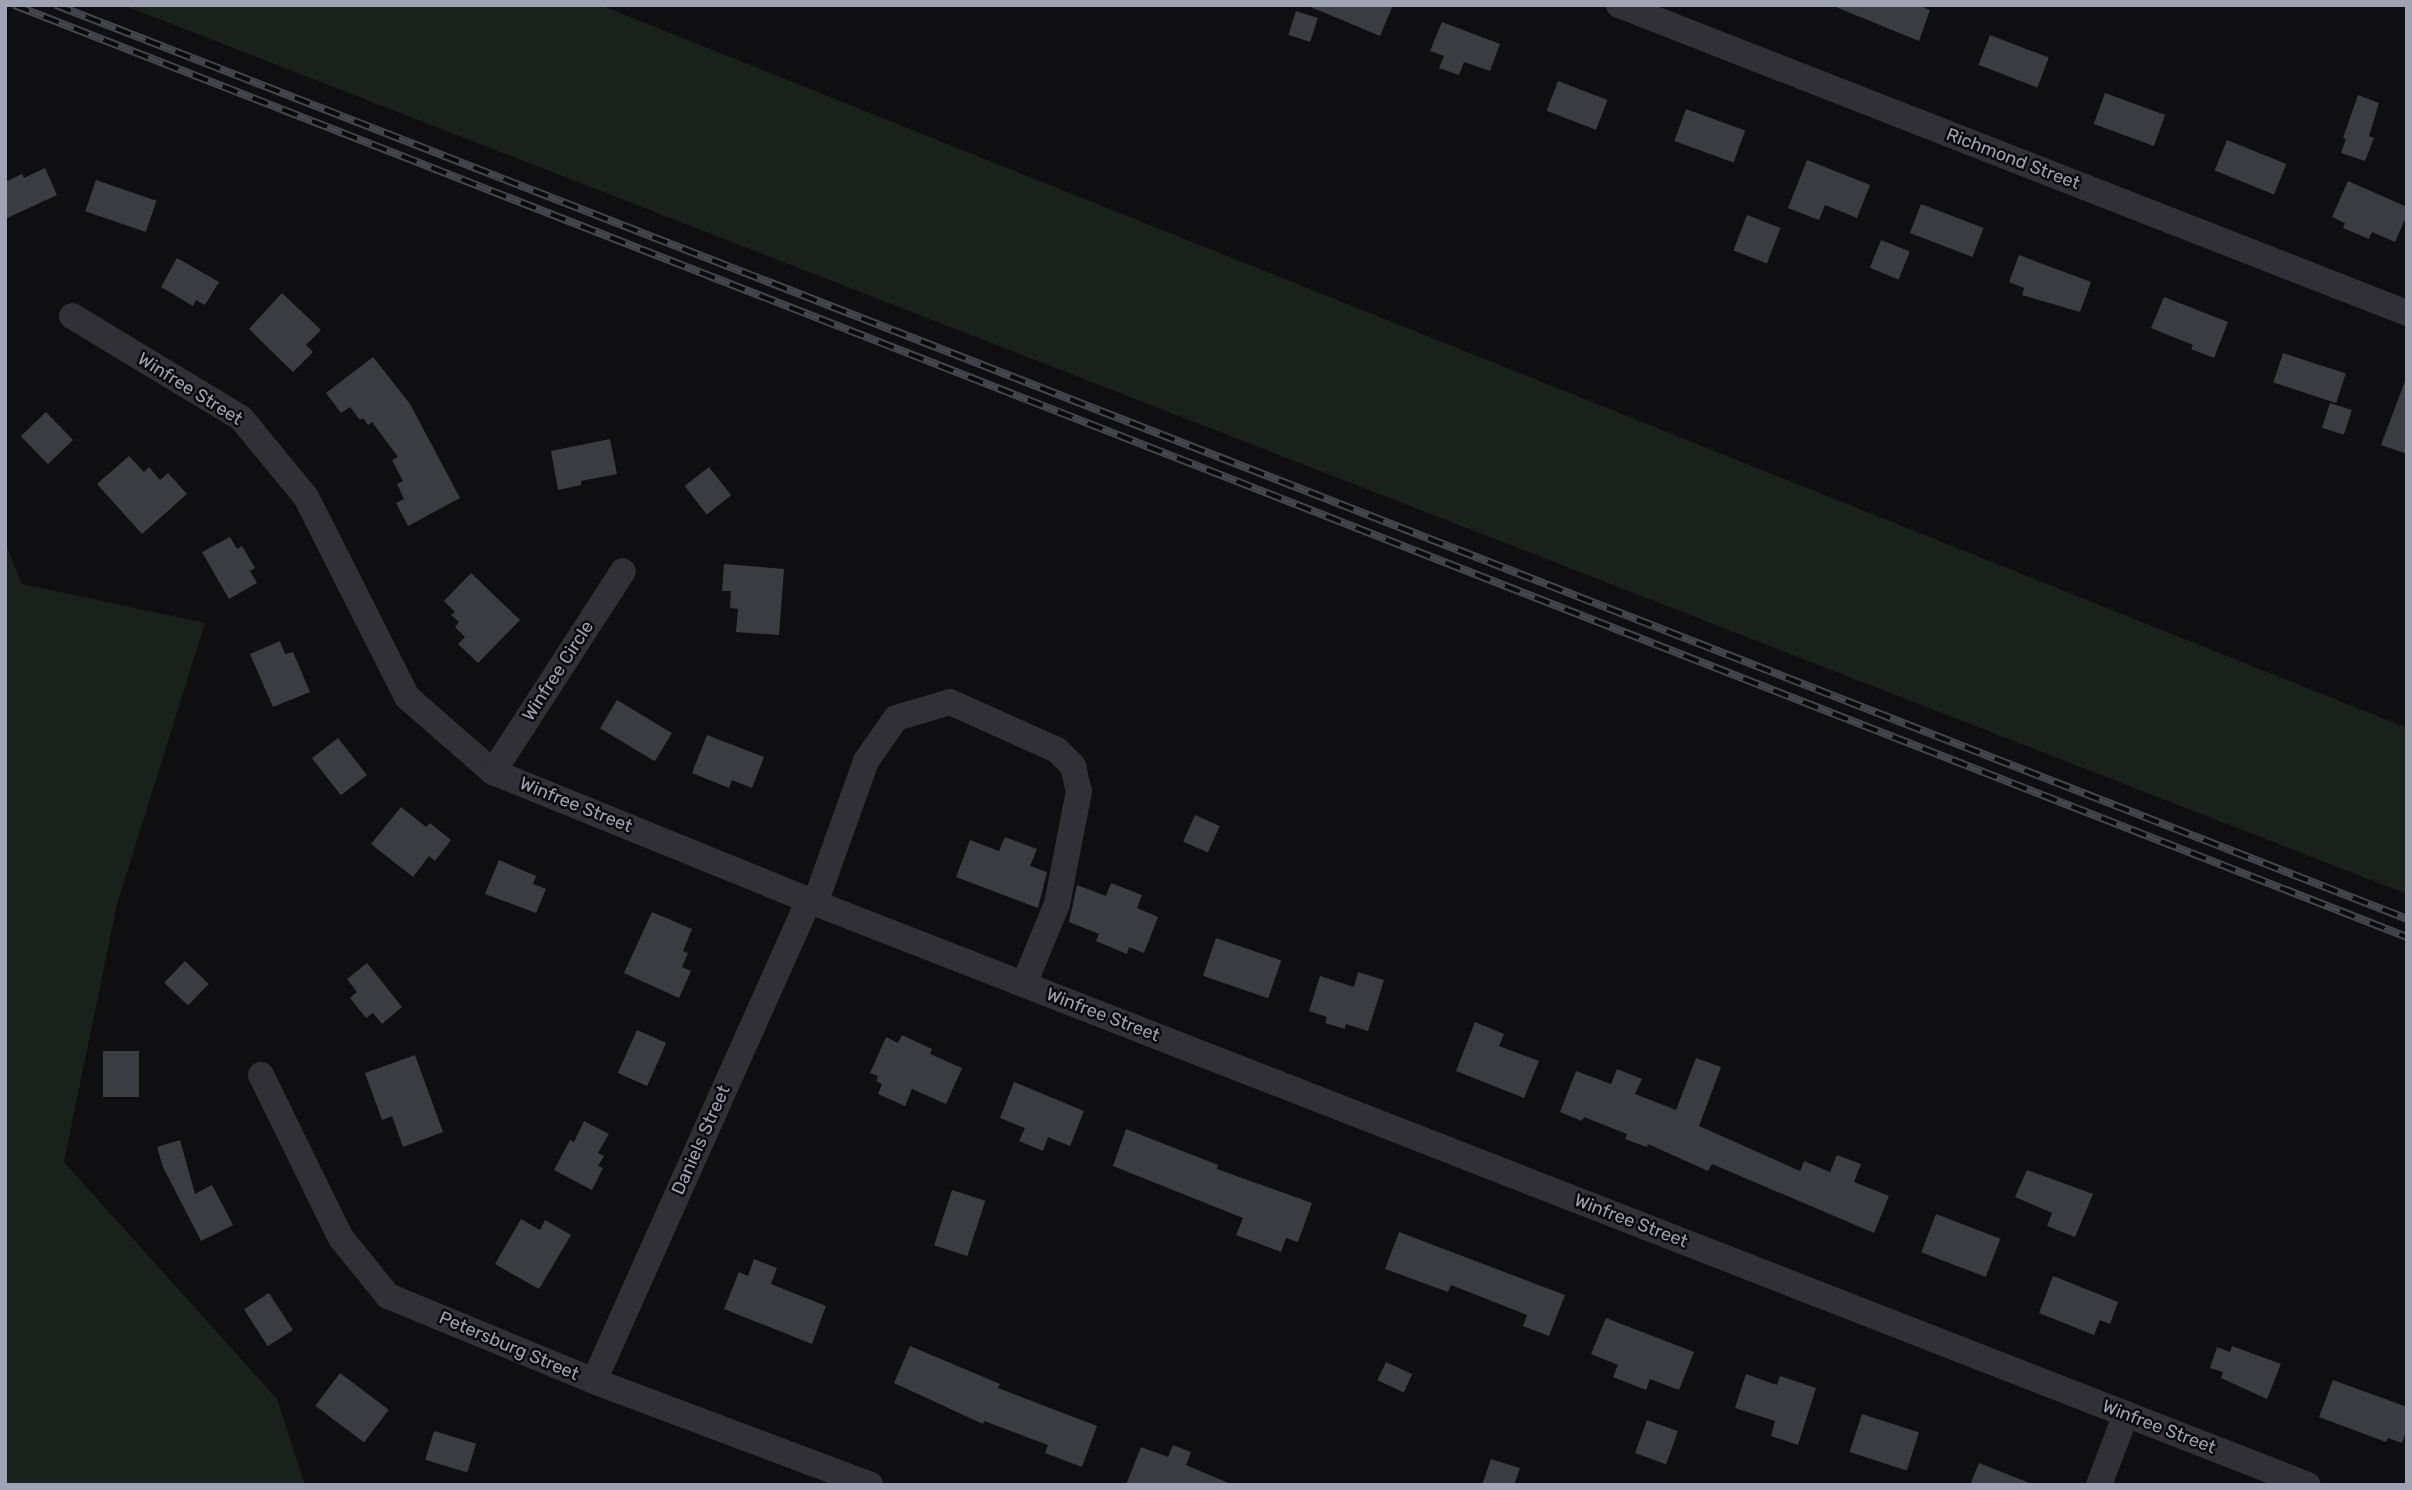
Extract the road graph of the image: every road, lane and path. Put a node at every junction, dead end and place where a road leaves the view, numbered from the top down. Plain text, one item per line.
1 (1619, 5) edge
2 (2407, 313) edge
3 (72, 316) dead end
4 (623, 571) dead end
5 (493, 772) junction
6 (812, 901) junction
7 (1024, 984) junction
8 (261, 1075) dead end
9 (594, 1381) junction
10 (2126, 1414) junction
11 (870, 1485) edge
12 (2099, 1485) edge
13 (2308, 1485) edge

1 - 2 street, Richmond Street
3 - 5 street, Winfree Street
4 - 5 street, Winfree Circle
5 - 6 street, Winfree Street
6 - 7 street, Winfree Street
6 - 7 street, Daniels Street
6 - 9 street, Daniels Street
7 - 10 street, Winfree Street
8 - 9 street, Petersburg Street
9 - 11 street, Petersburg Street
10 - 12 street
10 - 13 street, Winfree Street

